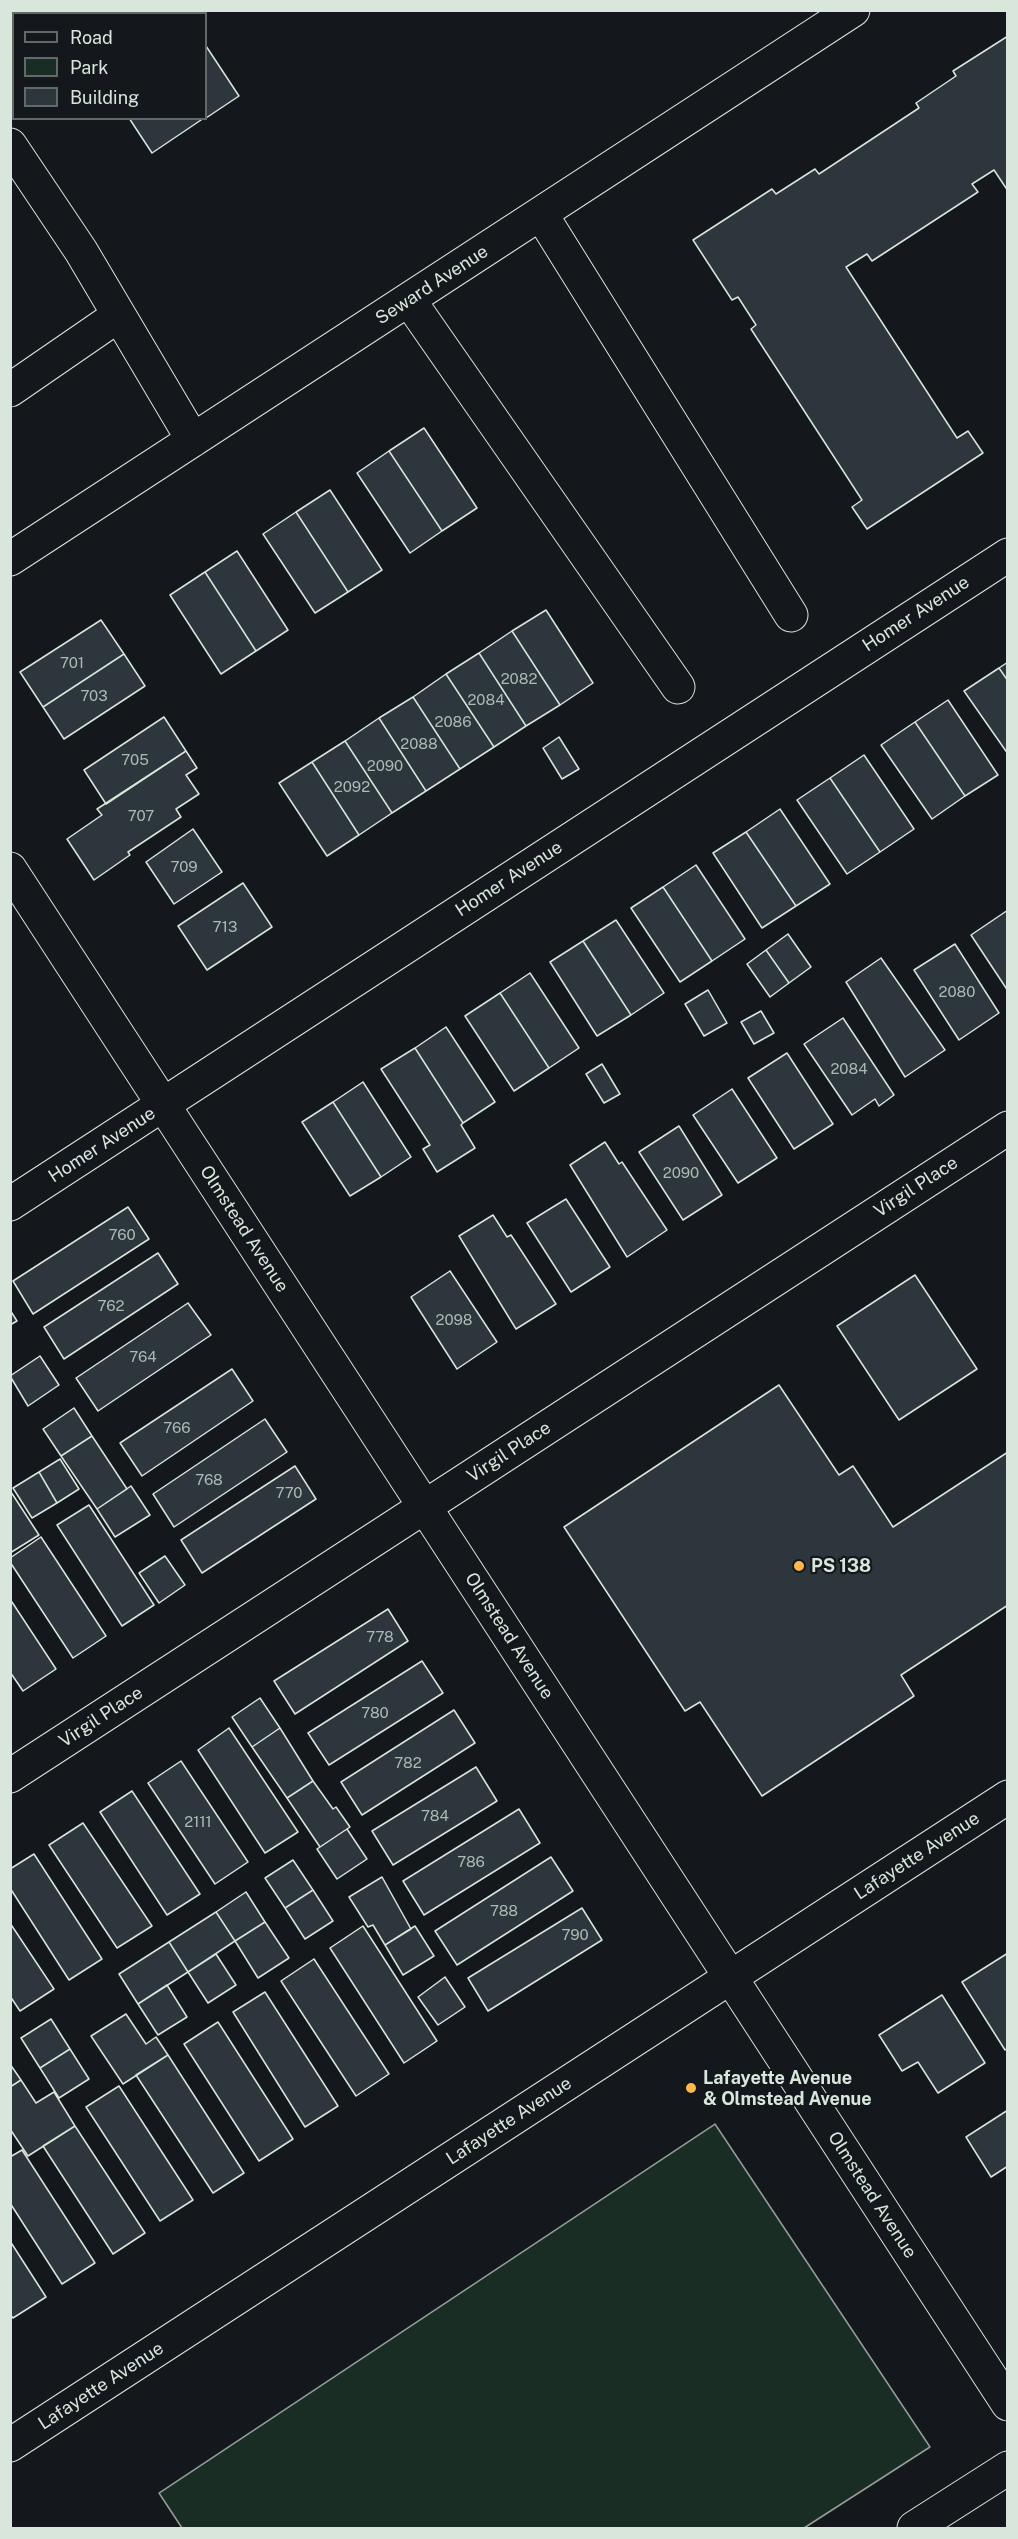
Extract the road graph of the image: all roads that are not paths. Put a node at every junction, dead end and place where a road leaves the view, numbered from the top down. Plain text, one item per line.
1 (853, 10) edge
2 (10, 145) edge
3 (541, 214) junction
4 (409, 300) junction
5 (119, 315) junction
6 (10, 390) edge
7 (193, 440) junction
8 (1008, 555) edge
9 (10, 559) edge
10 (791, 615) dead end
11 (678, 687) dead end
12 (10, 869) edge
13 (164, 1104) junction
14 (1008, 1128) edge
15 (10, 1204) edge
16 (425, 1507) junction
17 (10, 1776) edge
18 (1008, 1797) edge
19 (731, 1977) junction
20 (1008, 2404) edge
21 (10, 2445) edge
22 (1008, 2468) edge
23 (914, 2529) edge

1 - 3 street, Seward Avenue
2 - 5 street
3 - 4 street, Seward Avenue
3 - 10 street
4 - 7 street, Seward Avenue
4 - 11 street
5 - 6 street
5 - 7 street
7 - 9 street, Seward Avenue
8 - 13 street, Homer Avenue
12 - 13 street, Olmstead Avenue
13 - 15 street, Homer Avenue
13 - 16 street, Olmstead Avenue
14 - 16 street, Virgil Place
16 - 17 street, Virgil Place
16 - 19 street, Olmstead Avenue
18 - 19 street, Lafayette Avenue
19 - 20 street, Olmstead Avenue
19 - 21 street, Lafayette Avenue
22 - 23 street

